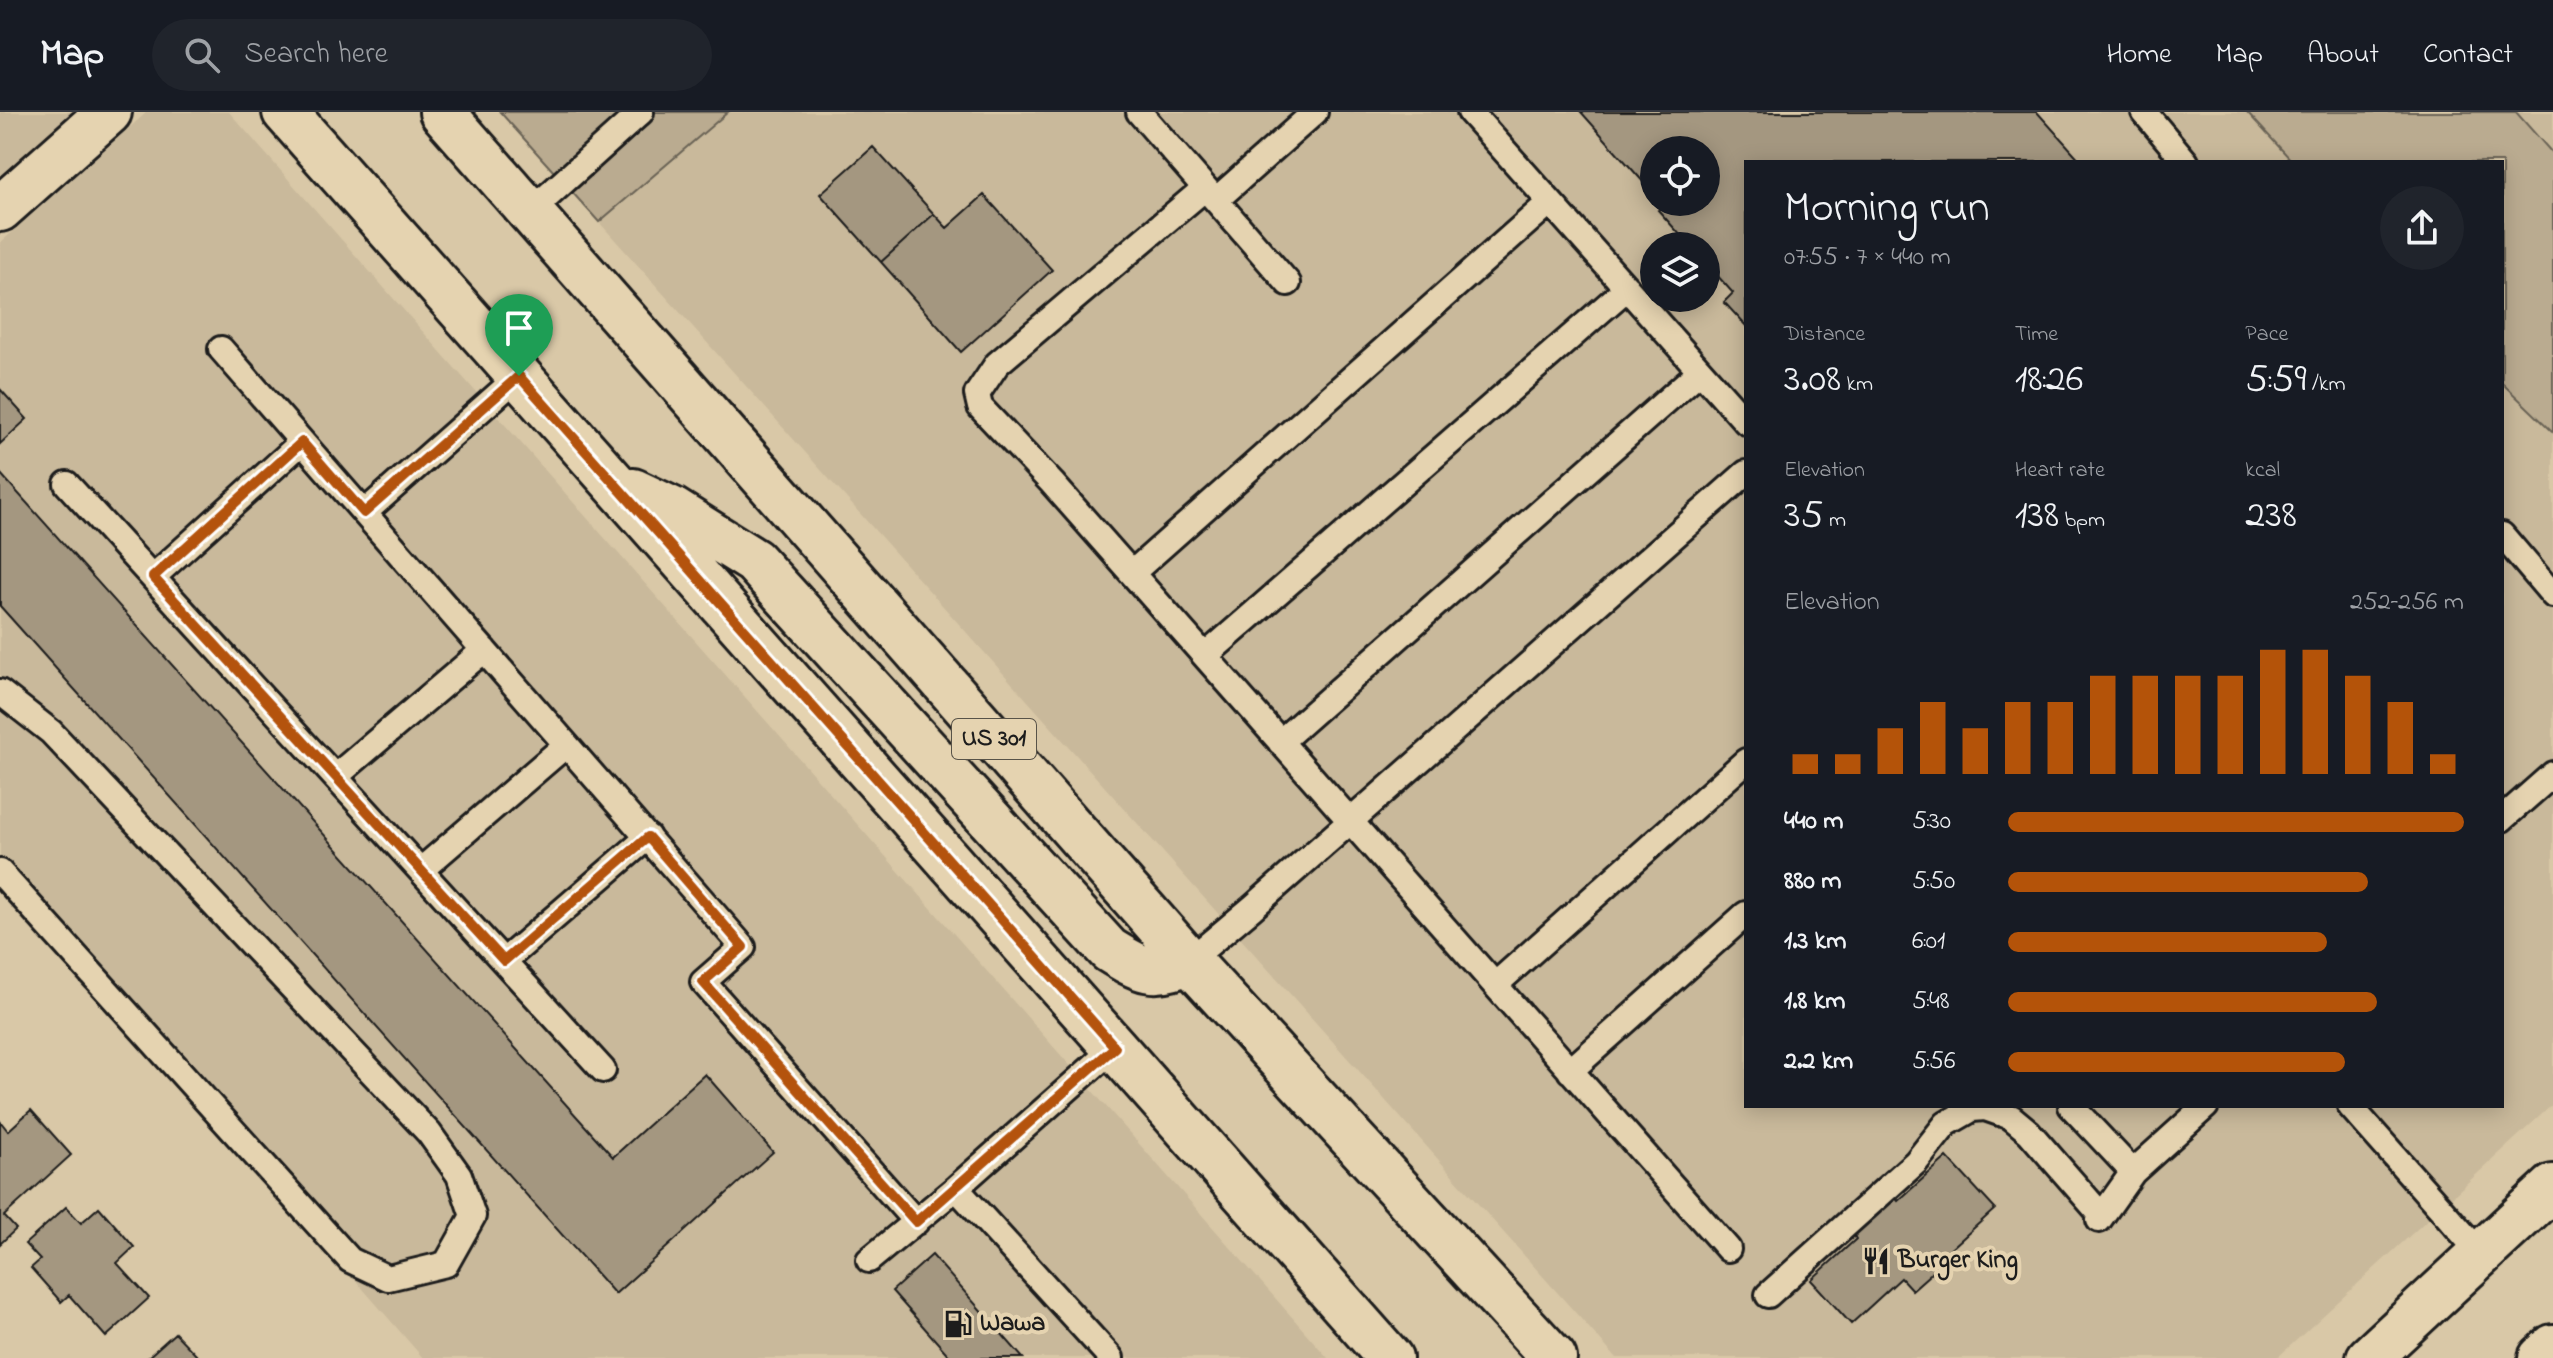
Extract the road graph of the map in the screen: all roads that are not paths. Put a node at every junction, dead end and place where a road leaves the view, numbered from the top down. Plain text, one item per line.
1 (109, 112) edge
2 (285, 112) edge
3 (442, 112) edge
4 (641, 112) edge
5 (1139, 112) edge
6 (1315, 112) edge
7 (1470, 112) edge
8 (2144, 112) edge
9 (2184, 160) edge
10 (1210, 194) junction
11 (1550, 202) junction
12 (0, 209) edge
13 (530, 212) junction
14 (1288, 283) dead end
15 (1627, 288) junction
16 (221, 349) dead end
17 (1700, 371) junction
18 (519, 376) junction
19 (1744, 420) edge
20 (302, 442) junction
21 (1744, 475) edge
22 (612, 482) junction
23 (67, 484) dead end
24 (364, 513) junction
25 (2504, 537) edge
26 (1132, 573) junction
27 (153, 577) junction
28 (2553, 595) edge
29 (484, 650) junction
30 (1205, 656) junction
31 (0, 692) edge
32 (1280, 742) junction
33 (566, 745) junction
34 (1744, 763) edge
35 (2553, 774) edge
36 (336, 776) junction
37 (2504, 817) edge
38 (1350, 821) junction
39 (648, 837) junction
40 (421, 870) junction
41 (0, 872) edge
42 (1744, 916) edge
43 (504, 961) junction
44 (1189, 961) junction
45 (1495, 985) junction
46 (1115, 1047) junction
47 (603, 1070) dead end
48 (1570, 1071) junction
49 (2073, 1108) edge
50 (2204, 1108) edge
51 (2352, 1108) edge
52 (2133, 1172) junction
53 (2553, 1187) edge
54 (956, 1188) junction
55 (916, 1222) junction
56 (1728, 1249) dead end
57 (2480, 1253) junction
58 (869, 1260) dead end
59 (1768, 1295) dead end
60 (2553, 1347) edge
61 (1111, 1358) edge
62 (1390, 1358) edge
63 (1554, 1358) edge
64 (2369, 1358) edge
65 (2541, 1358) edge

1 - 12 main road
2 - 18 main road
3 - 13 main road, US 301
4 - 13 lane
5 - 10 lane
6 - 10 lane
7 - 11 lane
8 - 9 lane
10 - 14 lane
10 - 26 lane
11 - 15 lane
11 - 26 lane
13 - 44 main road, US 301
15 - 17 lane
15 - 30 lane
16 - 20 lane
17 - 19 lane
17 - 32 lane
18 - 22 main road
18 - 24 lane
20 - 24 lane
20 - 27 lane
21 - 38 lane
22 - 44 main road
22 - 46 main road
23 - 27 lane
24 - 29 lane
25 - 28 lane
26 - 30 lane
27 - 36 lane
29 - 33 lane
29 - 36 lane
30 - 32 lane
31 - 41 lane
32 - 38 lane
33 - 39 lane
33 - 40 lane
34 - 45 lane
35 - 37 lane
36 - 40 lane
38 - 44 lane
38 - 45 lane
39 - 43 lane
39 - 55 lane
40 - 43 lane
42 - 48 lane
43 - 47 lane
44 - 63 main road, US 301
45 - 48 lane
46 - 54 lane
46 - 62 main road
48 - 56 lane
49 - 52 lane
50 - 52 lane
51 - 57 lane
52 - 59 lane
53 - 57 main road
54 - 55 lane
54 - 61 lane
55 - 58 lane
57 - 64 main road
60 - 65 main road

